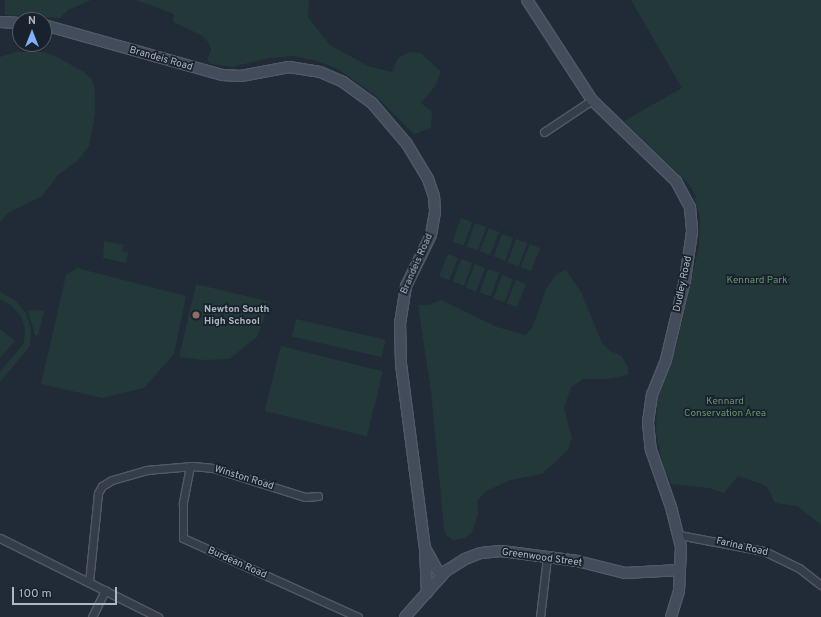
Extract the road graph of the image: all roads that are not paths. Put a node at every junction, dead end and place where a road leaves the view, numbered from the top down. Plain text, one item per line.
1 (528, 0) edge
2 (0, 22) edge
3 (12, 23) edge
4 (52, 27) edge
5 (592, 100) junction
6 (544, 132) dead end
7 (190, 466) junction
8 (318, 496) dead end
9 (679, 535) junction
10 (0, 538) edge
11 (425, 548) junction
12 (547, 557) junction
13 (680, 570) junction
14 (441, 577) junction
15 (89, 582) junction
16 (821, 585) edge
17 (105, 590) junction
18 (427, 593) junction
19 (92, 617) edge
20 (158, 617) edge
21 (358, 617) edge
22 (405, 617) edge
23 (540, 617) edge
24 (671, 617) edge

1 - 5 street, Dudley Road
2 - 3 street
4 - 11 street, Brandeis Road
5 - 6 street
5 - 9 street, Dudley Road
7 - 8 street, Winston Road
7 - 15 street, Winston Road
7 - 21 street, Burdean Road
9 - 13 street, Dudley Road
9 - 16 street, Farina Road
10 - 15 street
11 - 14 street, Brandeis Road
11 - 18 street, Brandeis Road
12 - 13 street, Greenwood Street
12 - 14 street, Greenwood Street
12 - 23 street
13 - 24 street, Dudley Road
14 - 18 street, Greenwood Street
15 - 17 street
17 - 19 street
17 - 20 street
18 - 22 street, Greenwood Street

